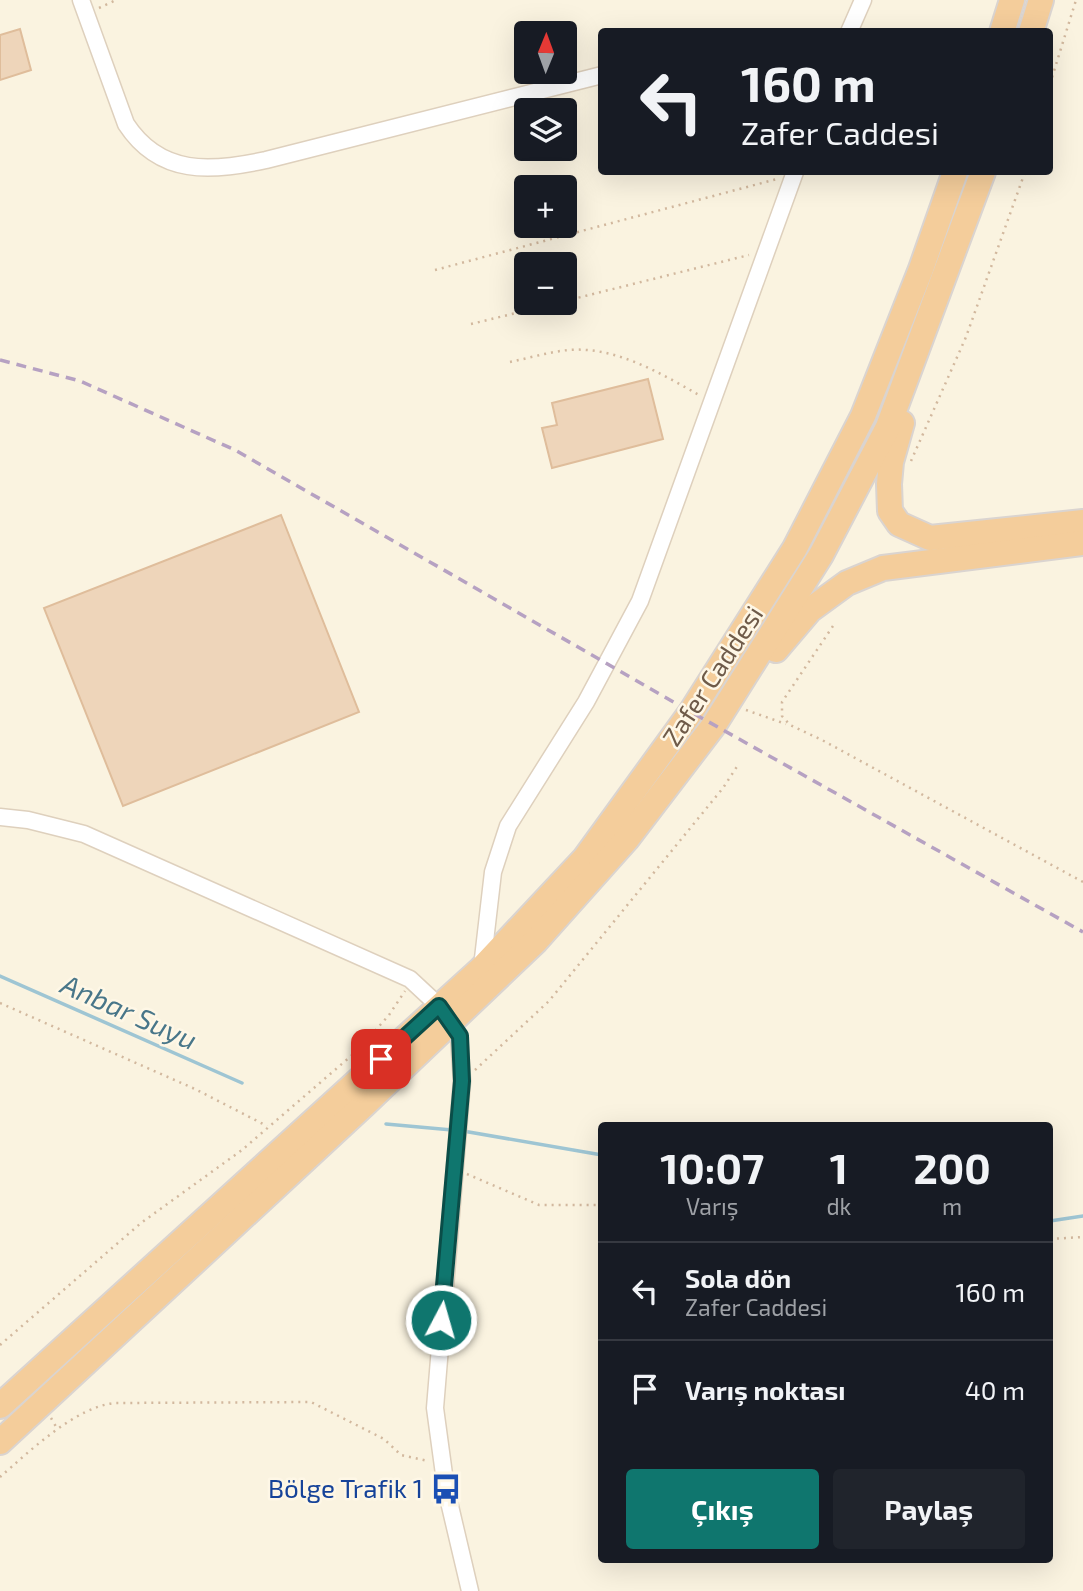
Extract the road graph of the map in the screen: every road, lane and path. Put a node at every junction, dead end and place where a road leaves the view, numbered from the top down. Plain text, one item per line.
1 (116, 0) edge
2 (863, 0) edge
3 (1012, 0) edge
4 (1041, 0) edge
5 (1076, 0) edge
6 (83, 7) edge
7 (851, 28) edge
8 (1003, 28) edge
9 (1032, 28) edge
10 (1053, 74) edge
11 (598, 76) edge
12 (788, 175) edge
13 (794, 175) edge
14 (954, 175) edge
15 (982, 175) edge
16 (1024, 175) edge
17 (765, 251) junction
18 (435, 270) dead end
19 (577, 298) edge
20 (937, 301) junction
21 (514, 313) edge
22 (471, 324) dead end
23 (510, 362) dead end
24 (711, 403) junction
25 (889, 484) junction
26 (1083, 522) edge
27 (1083, 543) edge
28 (834, 626) dead end
29 (754, 661) junction
30 (727, 704) junction
31 (790, 725) junction
32 (738, 765) dead end
33 (0, 817) edge
34 (1083, 882) edge
35 (481, 969) junction
36 (410, 979) junction
37 (0, 1003) edge
38 (445, 1014) junction
39 (462, 1081) junction
40 (268, 1126) junction
41 (302, 1146) junction
42 (454, 1168) junction
43 (598, 1205) edge
44 (1083, 1237) edge
45 (1053, 1239) edge
46 (0, 1345) edge
47 (0, 1406) edge
48 (0, 1442) edge
49 (442, 1460) junction
50 (0, 1477) edge
51 (470, 1591) edge

1 - 6 path
2 - 7 street
3 - 8 highway
4 - 9 highway
5 - 10 path
6 - 11 street
12 - 18 path
13 - 17 street
14 - 35 highway, Zafer Caddesi
15 - 20 highway, Zafer Caddesi
16 - 25 path
17 - 19 path
17 - 24 street
20 - 25 highway
20 - 29 highway, Zafer Caddesi
21 - 22 path
23 - 24 path
24 - 35 street
25 - 26 highway
27 - 29 highway
28 - 31 path
29 - 30 highway, Zafer Caddesi
30 - 31 path
30 - 38 highway, Zafer Caddesi
31 - 34 path
32 - 39 path
33 - 36 street
35 - 38 highway, Zafer Caddesi
36 - 38 street
36 - 40 path
37 - 40 path
38 - 39 street
38 - 41 highway, Zafer Caddesi
38 - 41 highway, Zafer Caddesi
39 - 42 street
40 - 46 path
41 - 47 highway
41 - 48 highway
42 - 43 path
42 - 49 street
44 - 45 path
49 - 50 path
49 - 51 street

